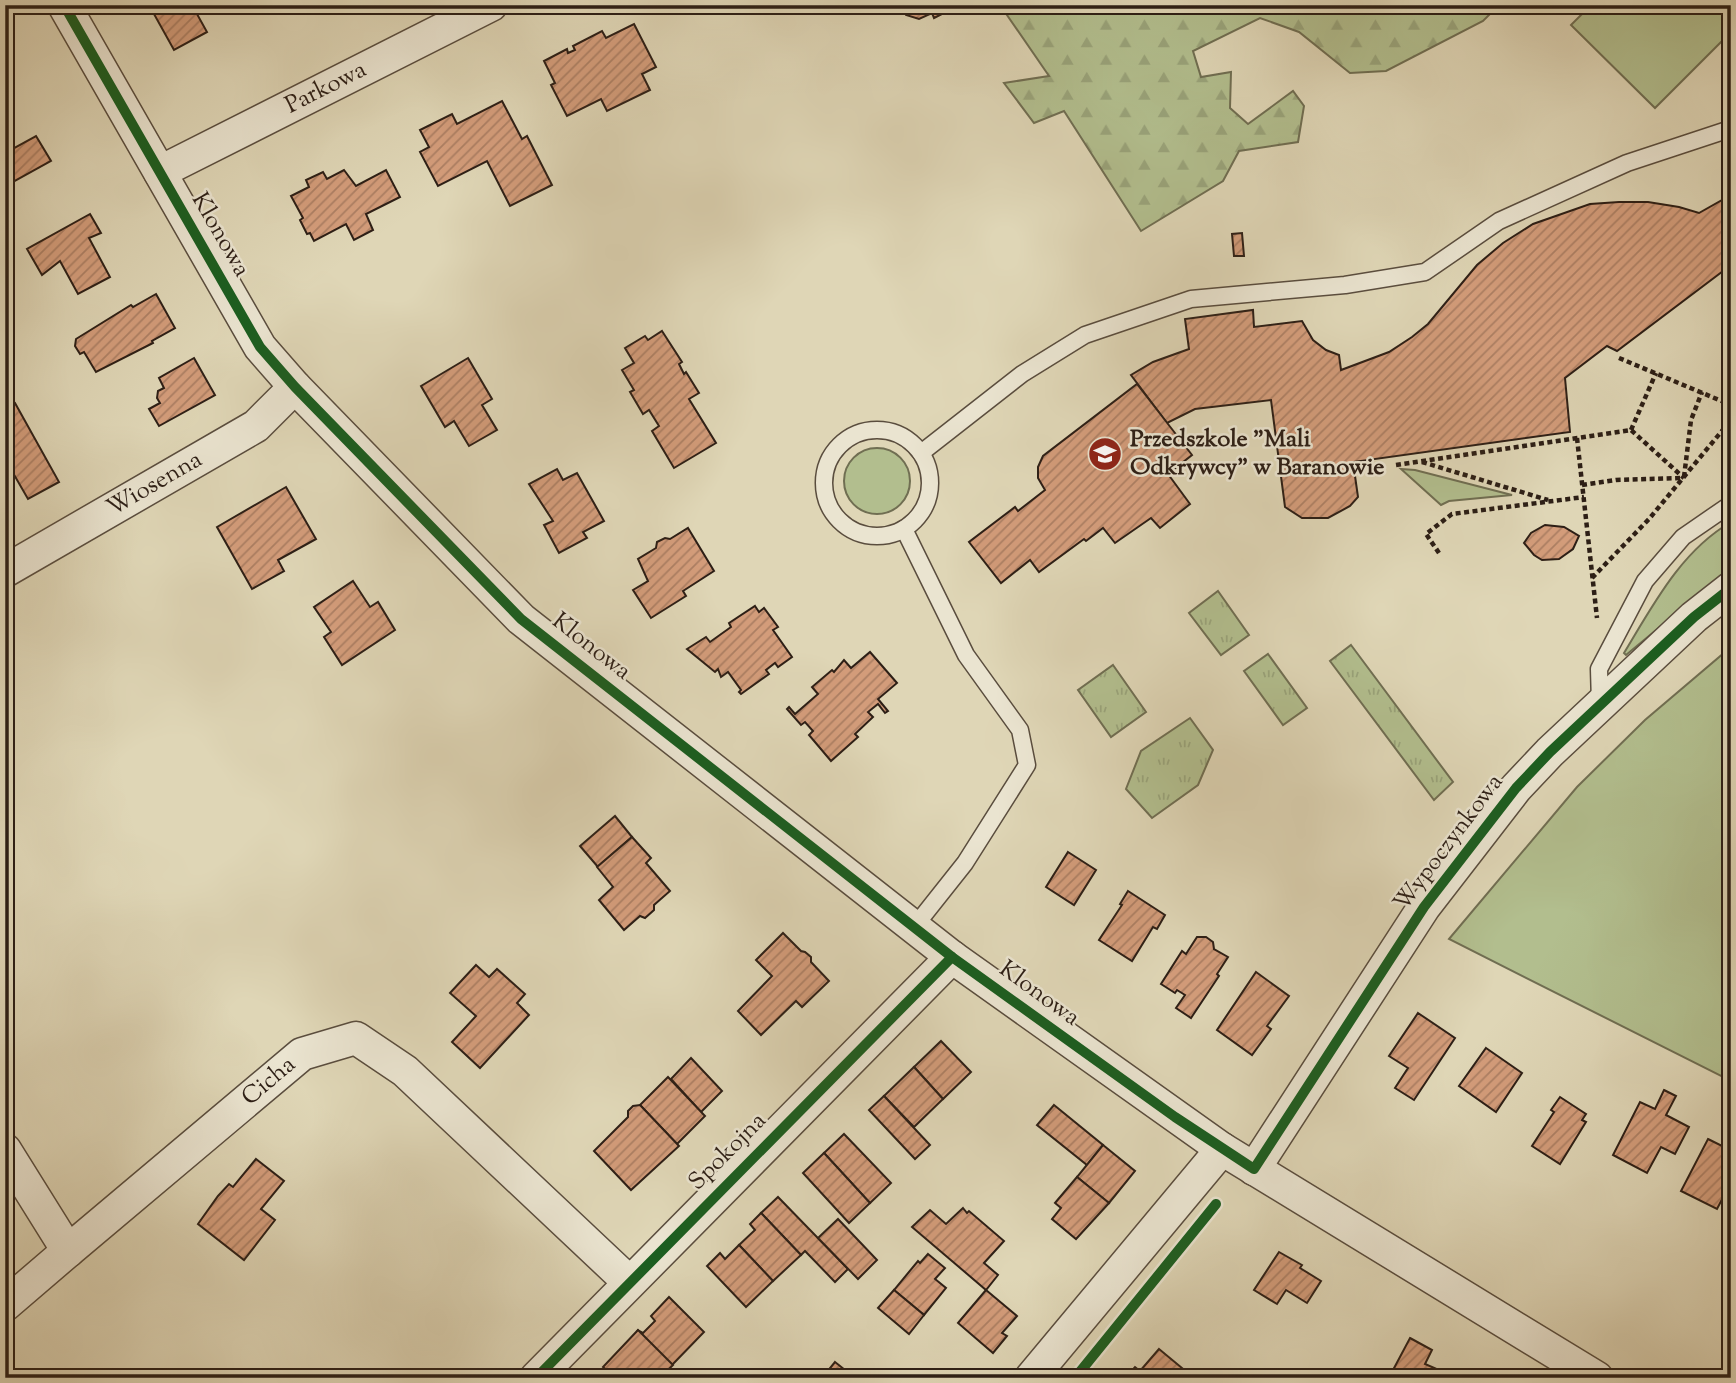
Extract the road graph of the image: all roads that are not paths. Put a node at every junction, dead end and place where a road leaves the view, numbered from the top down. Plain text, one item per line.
1 (64, 5) edge
2 (491, 5) edge
3 (1730, 130) edge
4 (160, 172) junction
5 (295, 387) junction
6 (921, 453) junction
7 (1731, 504) edge
8 (904, 529) junction
9 (5, 571) edge
10 (1731, 588) edge
11 (1601, 704) junction
12 (915, 926) junction
13 (952, 957) junction
14 (1222, 1149) junction
15 (5, 1150) edge
16 (1254, 1170) junction
17 (68, 1251) junction
18 (629, 1282) junction
19 (5, 1305) edge
20 (536, 1378) edge
21 (1031, 1378) edge
22 (1597, 1378) edge

1 - 4 street, Klonowa
2 - 4 street, Parkowa
3 - 6 lane
4 - 5 street, Klonowa
5 - 9 street, Wiosenna
5 - 12 street, Klonowa
6 - 8 lane
6 - 8 lane
7 - 11 lane
8 - 12 lane
10 - 11 street, Wypoczynkowa
11 - 16 street, Wypoczynkowa
12 - 13 street, Klonowa
13 - 14 street, Klonowa
13 - 18 street, Spokojna
14 - 16 street, Klonowa
14 - 21 street
15 - 17 street
16 - 22 street, Klonowa
17 - 18 street, Cicha
17 - 19 street
18 - 20 street, Spokojna

